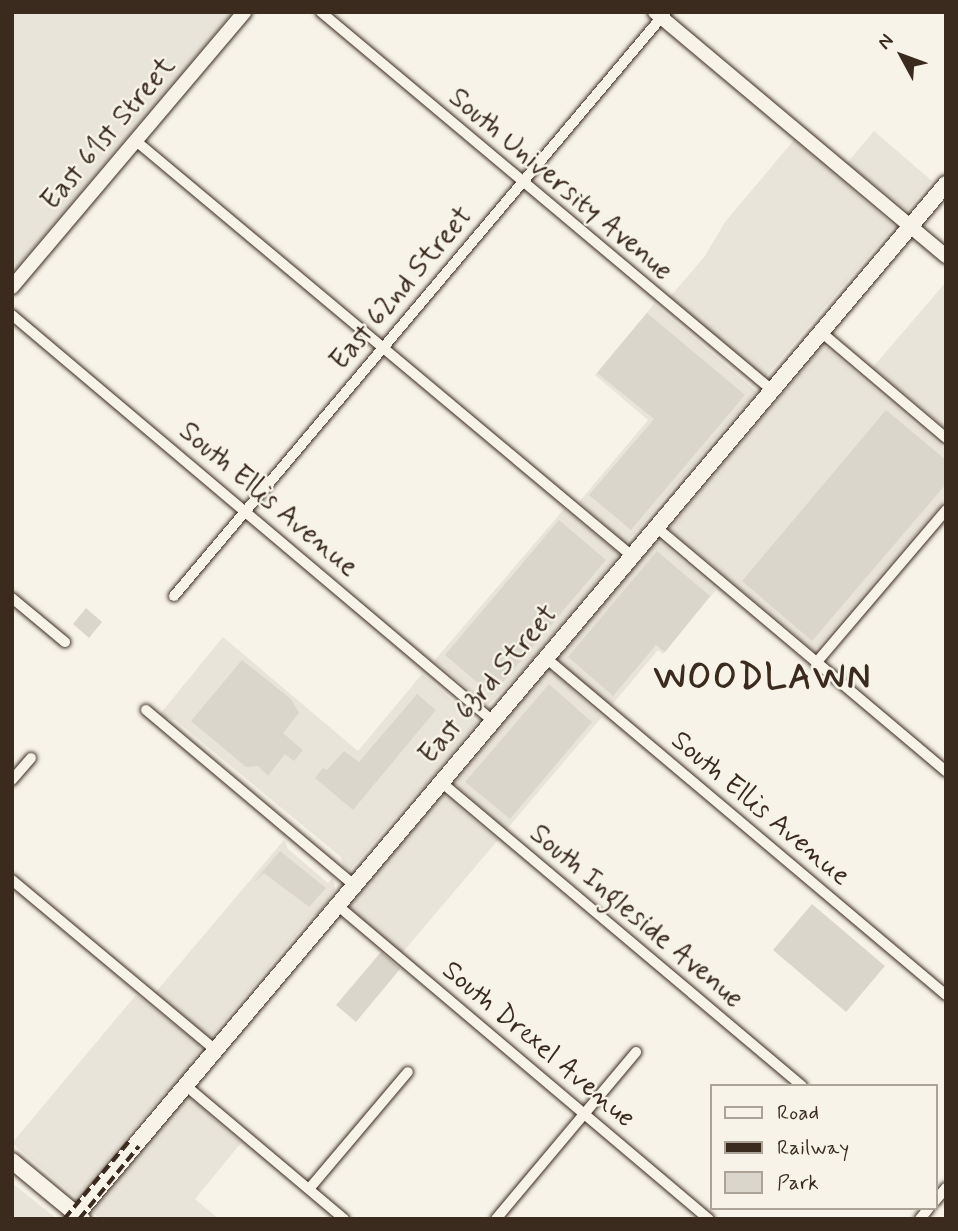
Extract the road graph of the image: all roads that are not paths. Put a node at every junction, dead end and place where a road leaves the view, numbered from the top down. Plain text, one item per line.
1 (244, 12) edge
2 (321, 12) edge
3 (661, 14) edge
4 (136, 141) junction
5 (522, 184) junction
6 (946, 184) edge
7 (910, 226) junction
8 (946, 256) edge
9 (12, 287) edge
10 (12, 315) edge
11 (821, 332) junction
12 (383, 347) junction
13 (772, 390) junction
14 (946, 438) edge
15 (946, 510) edge
16 (246, 512) junction
17 (656, 527) junction
18 (632, 556) junction
19 (174, 596) dead end
20 (12, 598) edge
21 (65, 642) dead end
22 (546, 658) junction
23 (816, 663) junction
24 (145, 710) dead end
25 (493, 720) junction
26 (31, 758) dead end
27 (946, 771) edge
28 (12, 780) edge
29 (441, 782) junction
30 (12, 880) edge
31 (354, 885) junction
32 (337, 905) junction
33 (946, 995) edge
34 (215, 1050) junction
35 (636, 1052) dead end
36 (408, 1072) dead end
37 (185, 1084) junction
38 (800, 1084) edge
39 (584, 1114) junction
40 (12, 1161) edge
41 (309, 1189) junction
42 (77, 1217) edge
43 (344, 1219) edge
44 (496, 1219) edge
45 (709, 1219) edge

1 - 4 street, East 61st Street
2 - 5 street, South University Avenue
3 - 5 street, East 62nd Street
3 - 7 street
4 - 9 street, East 61st Street
4 - 12 street
5 - 12 street, East 62nd Street
5 - 13 street, South University Avenue
6 - 7 main road, East 63rd Street
7 - 8 street
7 - 11 main road, East 63rd Street
10 - 16 street, South Ellis Avenue
11 - 13 main road, East 63rd Street
11 - 14 street
12 - 16 street, East 62nd Street
12 - 18 street
13 - 17 main road, East 63rd Street
15 - 23 street
16 - 19 street, East 62nd Street
16 - 25 street, South Ellis Avenue
17 - 18 main road, East 63rd Street
17 - 23 street
18 - 22 main road, East 63rd Street
20 - 21 street
22 - 25 main road, East 63rd Street
22 - 33 street, South Ellis Avenue
23 - 27 street
24 - 31 street
25 - 29 main road, East 63rd Street
26 - 28 street
29 - 31 main road, East 63rd Street
29 - 38 street, South Ingleside Avenue
30 - 34 street
31 - 32 main road, East 63rd Street
32 - 34 main road, East 63rd Street
32 - 39 street, South Drexel Avenue
34 - 37 main road, East 63rd Street
35 - 39 street
36 - 41 street
37 - 41 street
37 - 42 main road, East 63rd Street
39 - 44 street
39 - 45 street, South Drexel Avenue
40 - 42 main road
41 - 43 street

